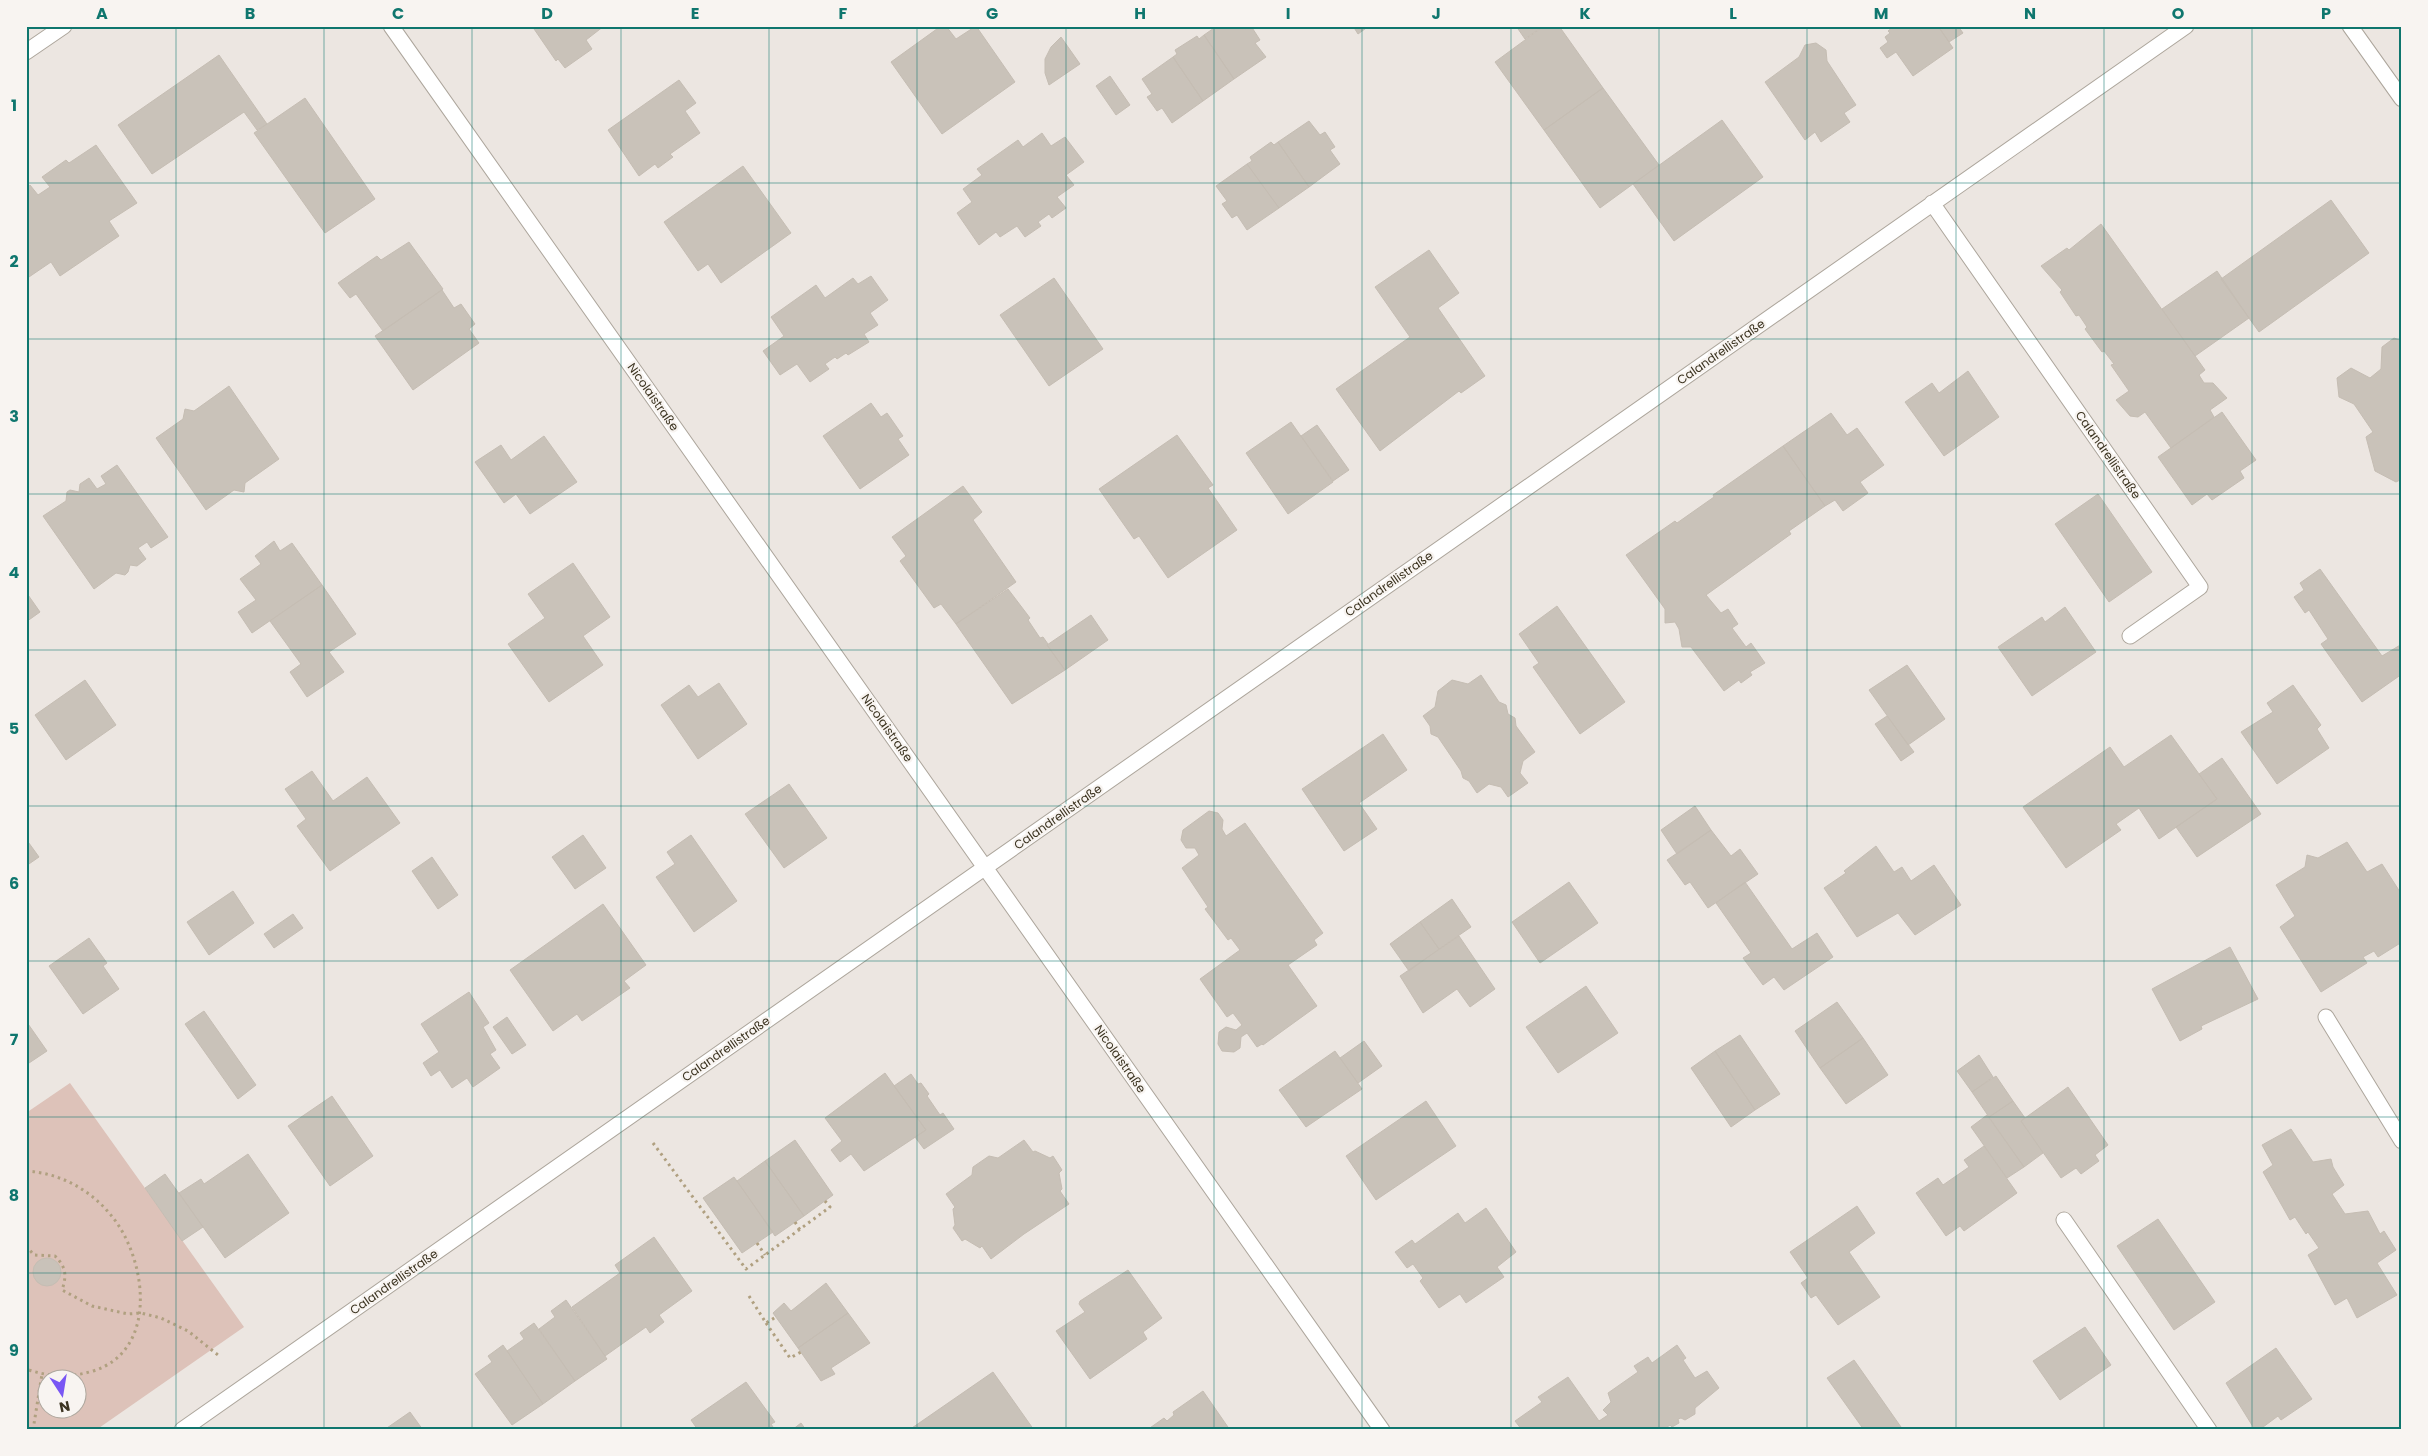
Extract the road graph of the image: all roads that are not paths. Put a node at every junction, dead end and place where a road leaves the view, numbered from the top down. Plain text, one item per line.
1 (64, 26) edge
2 (391, 26) edge
3 (2186, 26) edge
4 (2350, 26) edge
5 (26, 52) edge
6 (2402, 99) edge
7 (1932, 203) junction
8 (2130, 636) dead end
9 (985, 867) junction
10 (2326, 1017) dead end
11 (2402, 1141) edge
12 (2064, 1220) dead end
13 (182, 1430) edge
14 (1382, 1430) edge
15 (2208, 1430) edge

1 - 5 street
2 - 9 street, Nicolaistraße
3 - 7 street, Calandrellistraße
4 - 6 street
7 - 8 street, Calandrellistraße
7 - 9 street, Calandrellistraße
9 - 13 street, Calandrellistraße
9 - 14 street, Nicolaistraße
10 - 11 street
12 - 15 street

